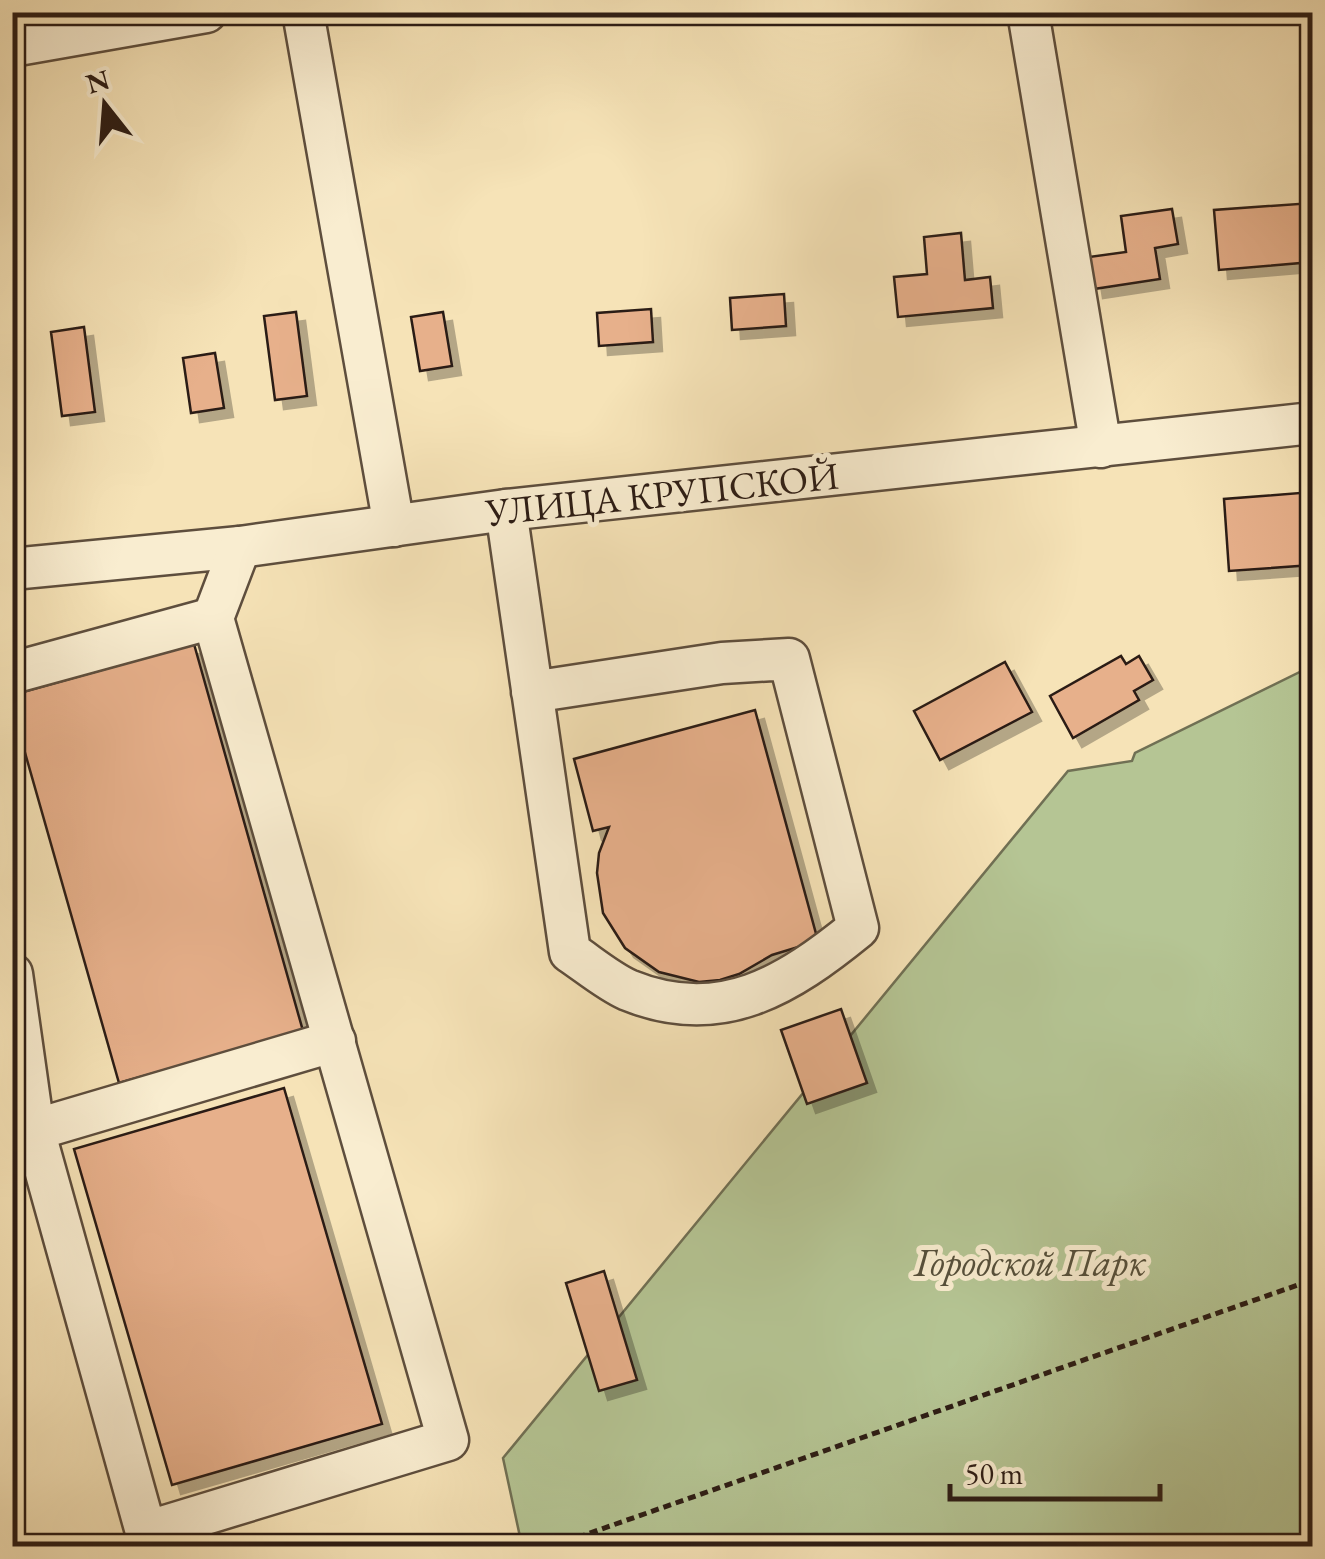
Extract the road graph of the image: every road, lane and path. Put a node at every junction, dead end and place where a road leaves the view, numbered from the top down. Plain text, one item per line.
1 (206, 12) edge
2 (303, 12) edge
3 (1028, 12) edge
4 (12, 46) edge
5 (1312, 424) edge
6 (1101, 447) junction
7 (506, 510) junction
8 (394, 526) junction
9 (240, 547) junction
10 (12, 569) edge
11 (212, 618) junction
12 (12, 673) edge
13 (532, 692) junction
14 (12, 974) edge
15 (335, 1041) junction
16 (34, 1130) junction
17 (1312, 1280) edge
18 (554, 1546) edge

1 - 4 street
2 - 8 street
3 - 6 street
5 - 6 street, УЛИЦА КРУПСКОЙ
6 - 7 street, УЛИЦА КРУПСКОЙ
7 - 8 street, УЛИЦА КРУПСКОЙ
7 - 13 street
8 - 9 street, УЛИЦА КРУПСКОЙ
9 - 10 street, УЛИЦА КРУПСКОЙ
9 - 11 street
11 - 12 street
11 - 15 street
13 - 13 street
14 - 16 street
15 - 16 street
15 - 16 street
17 - 18 path

